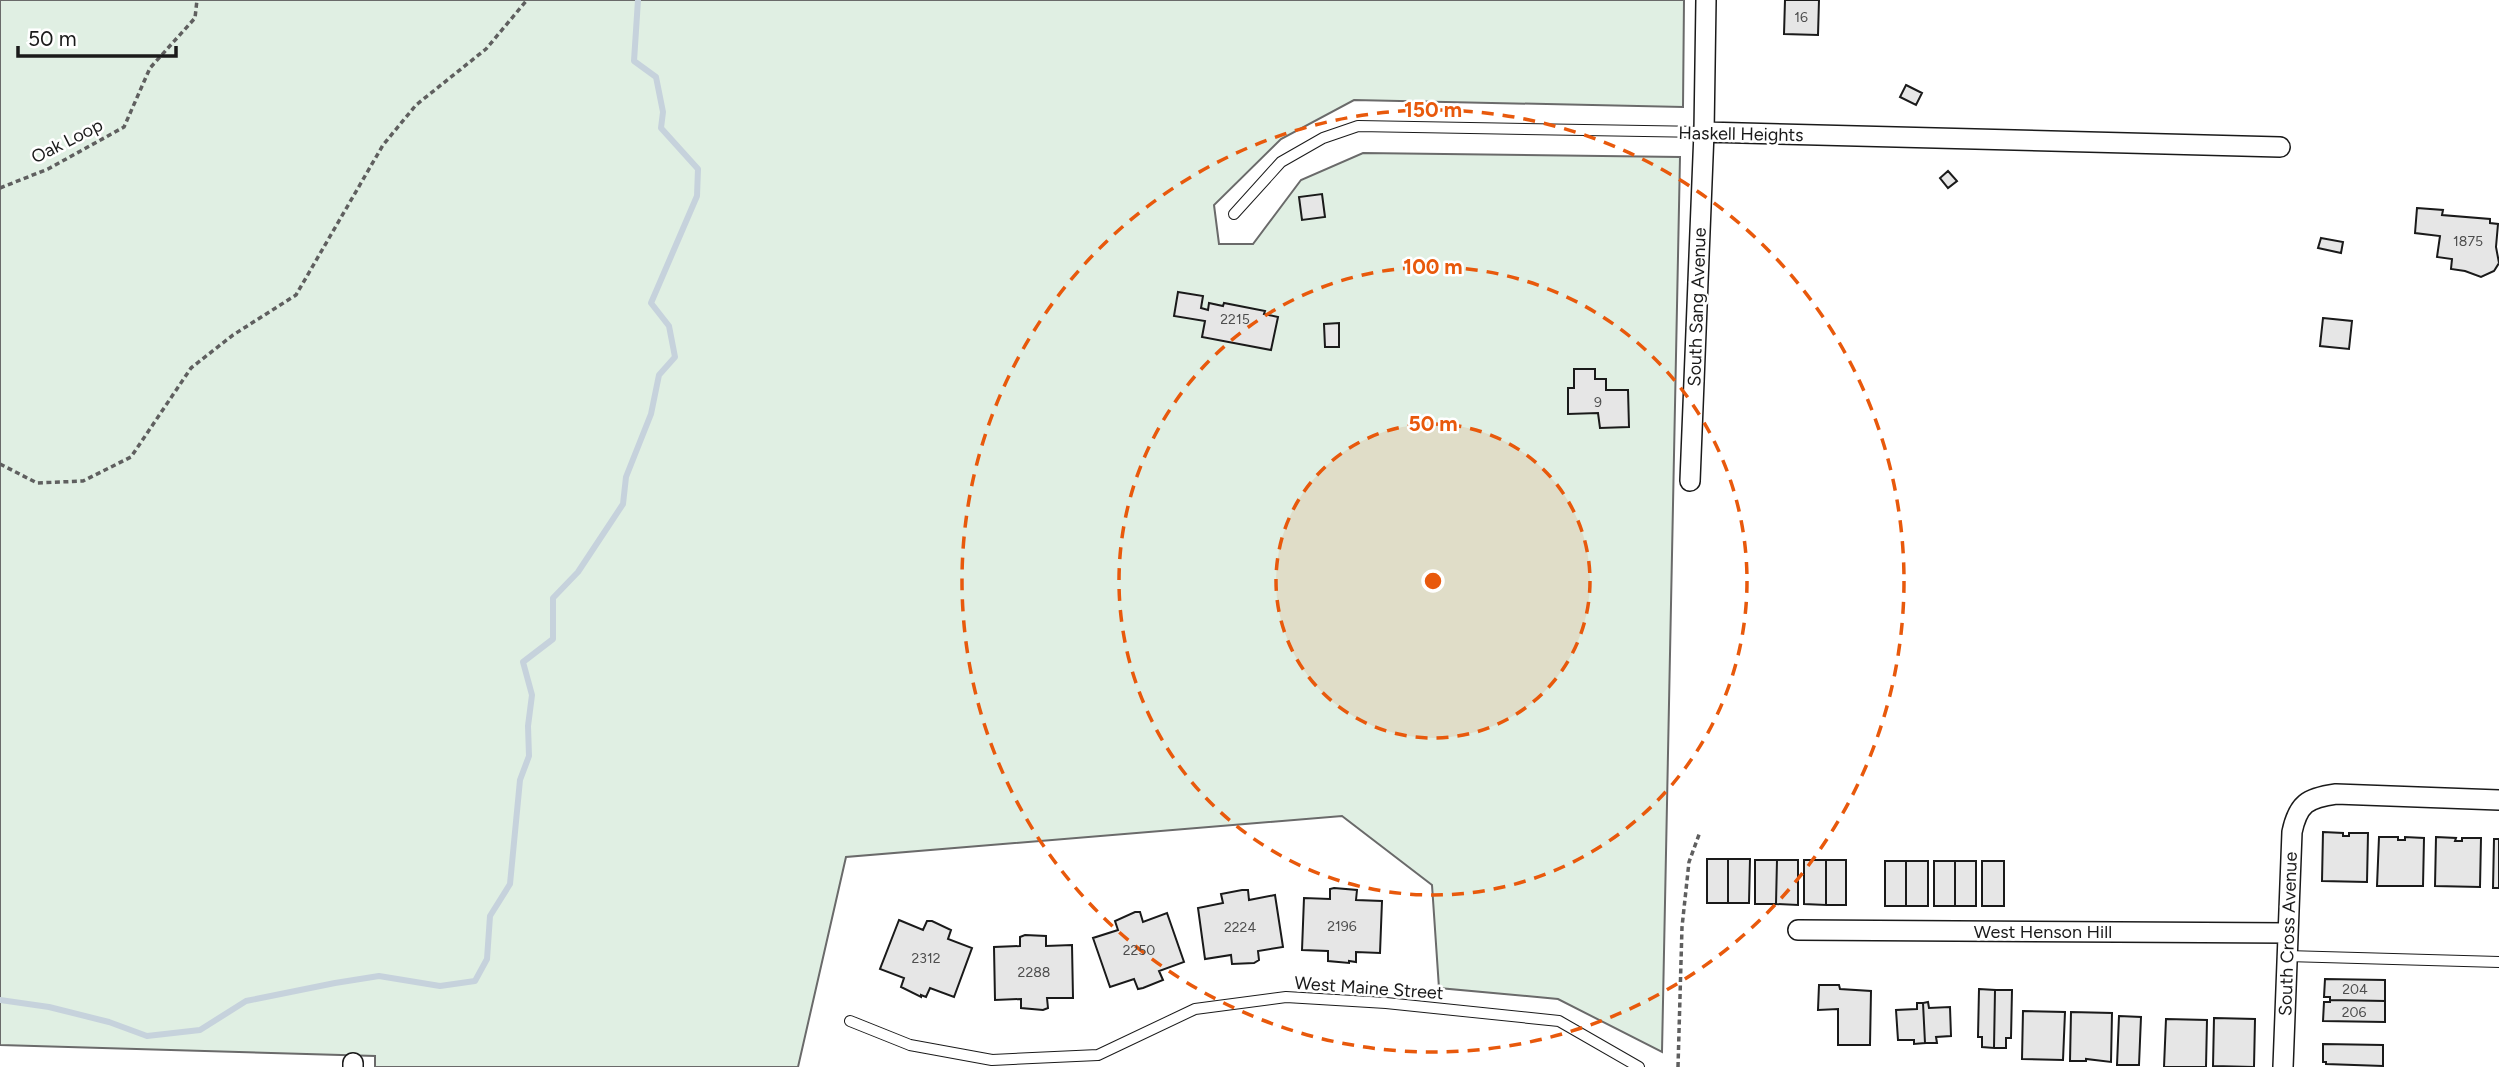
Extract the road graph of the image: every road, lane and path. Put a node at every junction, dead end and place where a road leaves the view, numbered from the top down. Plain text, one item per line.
1 (197, 0) edge
2 (527, 0) edge
3 (1706, 0) edge
4 (1704, 132) junction
5 (2280, 147) dead end
6 (0, 188) edge
7 (1234, 214) dead end
8 (0, 464) edge
9 (1690, 481) dead end
10 (2499, 800) edge
11 (1700, 832) dead end
12 (1798, 930) dead end
13 (2288, 933) junction
14 (2287, 956) junction
15 (2499, 962) edge
16 (850, 1021) dead end
17 (1639, 1067) edge
18 (1678, 1067) edge
19 (2283, 1067) edge

1 - 6 path, Oak Loop
2 - 8 path
3 - 4 street, South Sang Avenue
4 - 5 street, Haskell Heights
4 - 7 lane, Haskell Heights
4 - 9 street, South Sang Avenue
10 - 13 street, South Cross Avenue
11 - 18 path
12 - 13 street, West Henson Hill
13 - 14 street, South Cross Avenue
14 - 15 lane
14 - 19 street, South Cross Avenue
16 - 17 lane, West Maine Street

